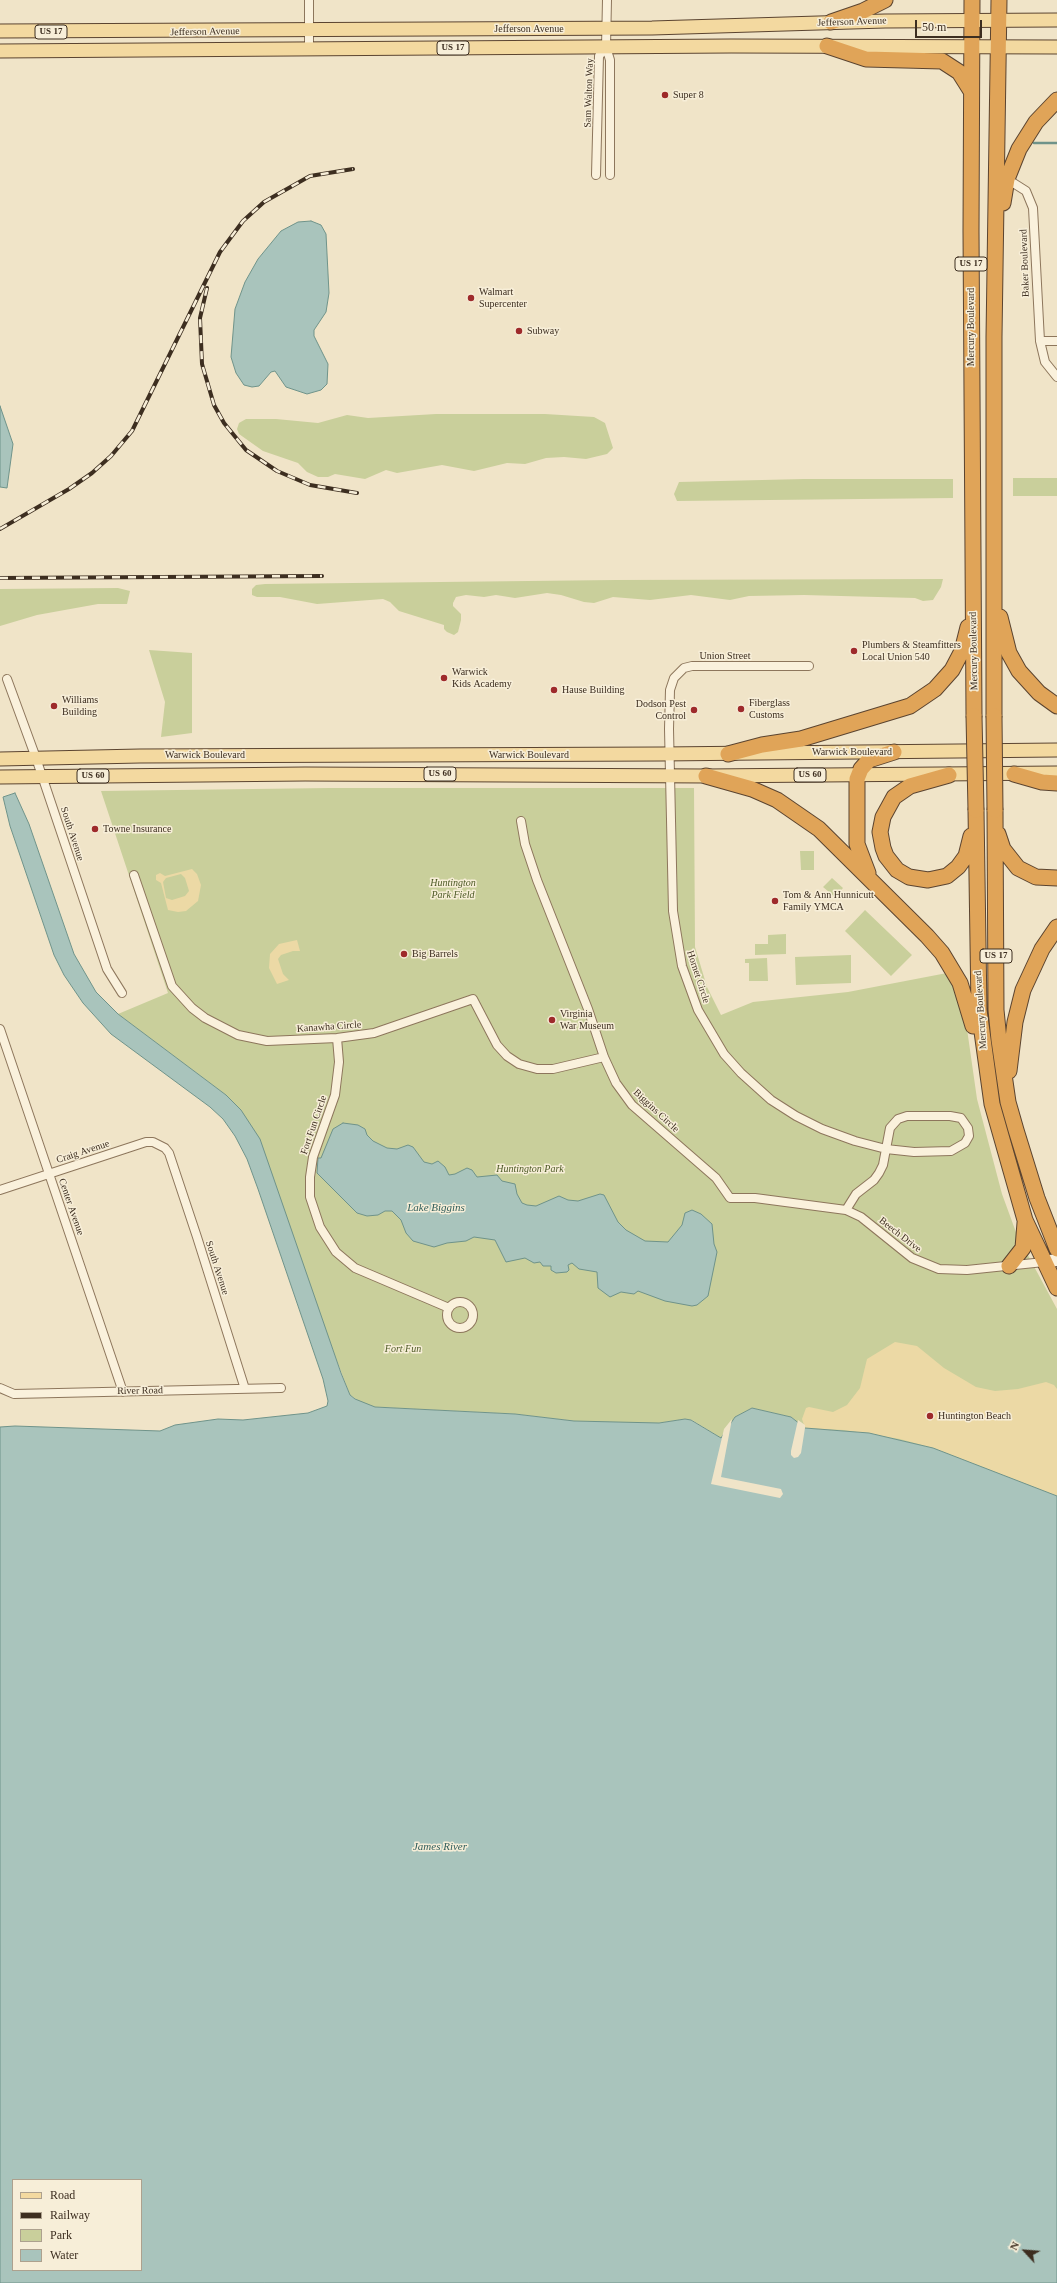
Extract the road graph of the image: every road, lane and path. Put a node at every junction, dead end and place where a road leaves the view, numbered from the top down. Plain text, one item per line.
1 (309, 0) edge
2 (607, 0) edge
3 (885, 0) edge
4 (972, 0) edge
5 (999, 0) edge
6 (1057, 20) edge
7 (972, 21) junction
8 (998, 21) junction
9 (831, 22) junction
10 (606, 28) junction
11 (0, 31) edge
12 (309, 31) junction
13 (827, 46) junction
14 (606, 47) junction
15 (972, 47) junction
16 (998, 47) junction
17 (1057, 47) edge
18 (309, 49) junction
19 (0, 51) edge
20 (971, 91) junction
21 (1057, 100) edge
22 (596, 175) dead end
23 (610, 175) dead end
24 (1008, 179) junction
25 (995, 245) junction
26 (1040, 341) junction
27 (1057, 341) edge
28 (1057, 377) edge
29 (996, 607) junction
30 (971, 608) junction
31 (809, 666) dead end
32 (6, 679) dead end
33 (1057, 706) edge
34 (1057, 750) edge
35 (894, 752) junction
36 (670, 754) junction
37 (728, 754) junction
38 (306, 755) junction
39 (537, 755) junction
40 (209, 756) junction
41 (36, 758) junction
42 (0, 759) edge
43 (306, 774) junction
44 (537, 774) junction
45 (1014, 774) junction
46 (1057, 774) edge
47 (210, 775) junction
48 (671, 775) junction
49 (858, 775) junction
50 (949, 775) junction
51 (42, 776) junction
52 (706, 776) junction
53 (0, 777) edge
54 (1057, 783) edge
55 (976, 810) junction
56 (995, 817) junction
57 (521, 821) dead end
58 (134, 875) dead end
59 (1057, 878) edge
60 (872, 881) junction
61 (1057, 927) edge
62 (122, 993) dead end
63 (0, 1029) edge
64 (337, 1038) junction
65 (604, 1057) junction
66 (985, 1061) junction
67 (1008, 1102) junction
68 (886, 1149) junction
69 (169, 1153) joint
70 (50, 1173) junction
71 (0, 1190) edge
72 (846, 1210) junction
73 (1025, 1220) junction
74 (1057, 1249) edge
75 (1050, 1261) edge
76 (1009, 1266) junction
77 (1057, 1288) edge
78 (449, 1308) dead end
79 (0, 1388) edge
80 (280, 1388) dead end
81 (245, 1389) junction
82 (123, 1392) junction

1 - 12 street
2 - 10 street
3 - 9 highway
4 - 7 highway, Mercury Boulevard
5 - 8 highway
6 - 8 main road, Jefferson Avenue
7 - 8 main road, Jefferson Avenue / US 17
7 - 9 main road, Jefferson Avenue / US 17
7 - 15 highway, Mercury Boulevard
8 - 16 highway, US 17
9 - 10 main road, Jefferson Avenue / US 17
10 - 12 main road, Jefferson Avenue / US 17
10 - 14 street
11 - 12 main road, Jefferson Avenue / US 17
12 - 18 street
13 - 14 main road, Jefferson Avenue / US 17
13 - 15 main road, Jefferson Avenue
13 - 20 highway, US 17
14 - 18 main road, Jefferson Avenue / US 17
14 - 22 street, Sam Walton Way
14 - 23 street, Sam Walton Way
15 - 16 main road, Jefferson Avenue
15 - 20 highway, Mercury Boulevard
16 - 17 main road, Jefferson Avenue
16 - 25 highway, US 17
18 - 19 main road, Jefferson Avenue / US 17
20 - 30 highway, Mercury Boulevard / US 17
21 - 24 highway
24 - 25 highway
24 - 26 street, Baker Boulevard
25 - 29 highway, US 17
26 - 27 street
26 - 28 street, Baker Boulevard
29 - 33 highway
29 - 56 highway, Mercury Boulevard / US 17, bridge
30 - 37 highway
30 - 55 highway, Mercury Boulevard / US 17, bridge
31 - 36 street, Union Street
32 - 41 street, South Avenue
34 - 35 main road, Warwick Boulevard / US 60
35 - 37 main road, Warwick Boulevard / US 60
35 - 49 highway
36 - 37 main road, Warwick Boulevard / US 60
36 - 39 main road, Warwick Boulevard / US 60
36 - 48 street, Hornet Circle
38 - 39 main road, Warwick Boulevard / US 60
38 - 40 main road, Warwick Boulevard / US 60
38 - 43 main road
39 - 44 main road
40 - 41 main road, Warwick Boulevard / US 60
40 - 47 main road
41 - 42 main road, Warwick Boulevard / US 60
41 - 51 street, South Avenue
43 - 44 main road, Warwick Boulevard / US 60
43 - 47 main road, Warwick Boulevard / US 60
44 - 48 main road, Warwick Boulevard / US 60
45 - 46 main road, Warwick Boulevard / US 60
45 - 50 main road, Warwick Boulevard / US 60
45 - 54 highway
47 - 51 main road, Warwick Boulevard / US 60
48 - 52 main road, Warwick Boulevard / US 60
48 - 68 street, Hornet Circle
49 - 50 main road, Warwick Boulevard / US 60
49 - 52 main road, Warwick Boulevard / US 60
49 - 60 highway
50 - 55 highway
51 - 53 main road, Warwick Boulevard / US 60
51 - 62 street, South Avenue
52 - 60 highway
55 - 66 highway, Mercury Boulevard / US 17
56 - 59 highway
56 - 67 highway, Mercury Boulevard / US 17
57 - 65 street, Biggins Circle
58 - 64 street, Kanawha Circle
60 - 66 highway
61 - 67 highway
63 - 70 street, Center Avenue
64 - 65 street, Kanawha Circle
64 - 78 street, Fort Fun Circle
65 - 72 street, Biggins Circle
66 - 73 highway, Mercury Boulevard / US 17
67 - 74 highway, Mercury Boulevard / US 17
68 - 68 street
68 - 72 street
69 - 70 street, Craig Avenue
69 - 81 street, South Avenue
70 - 71 street, Craig Avenue
70 - 82 street, Center Avenue
72 - 76 street, Beech Drive
73 - 75 highway, Mercury Boulevard / US 17
73 - 76 highway
75 - 76 street, Beech Drive
75 - 77 highway, Mercury Boulevard / US 17
79 - 82 street, River Road
80 - 81 street, River Road
81 - 82 street, River Road

